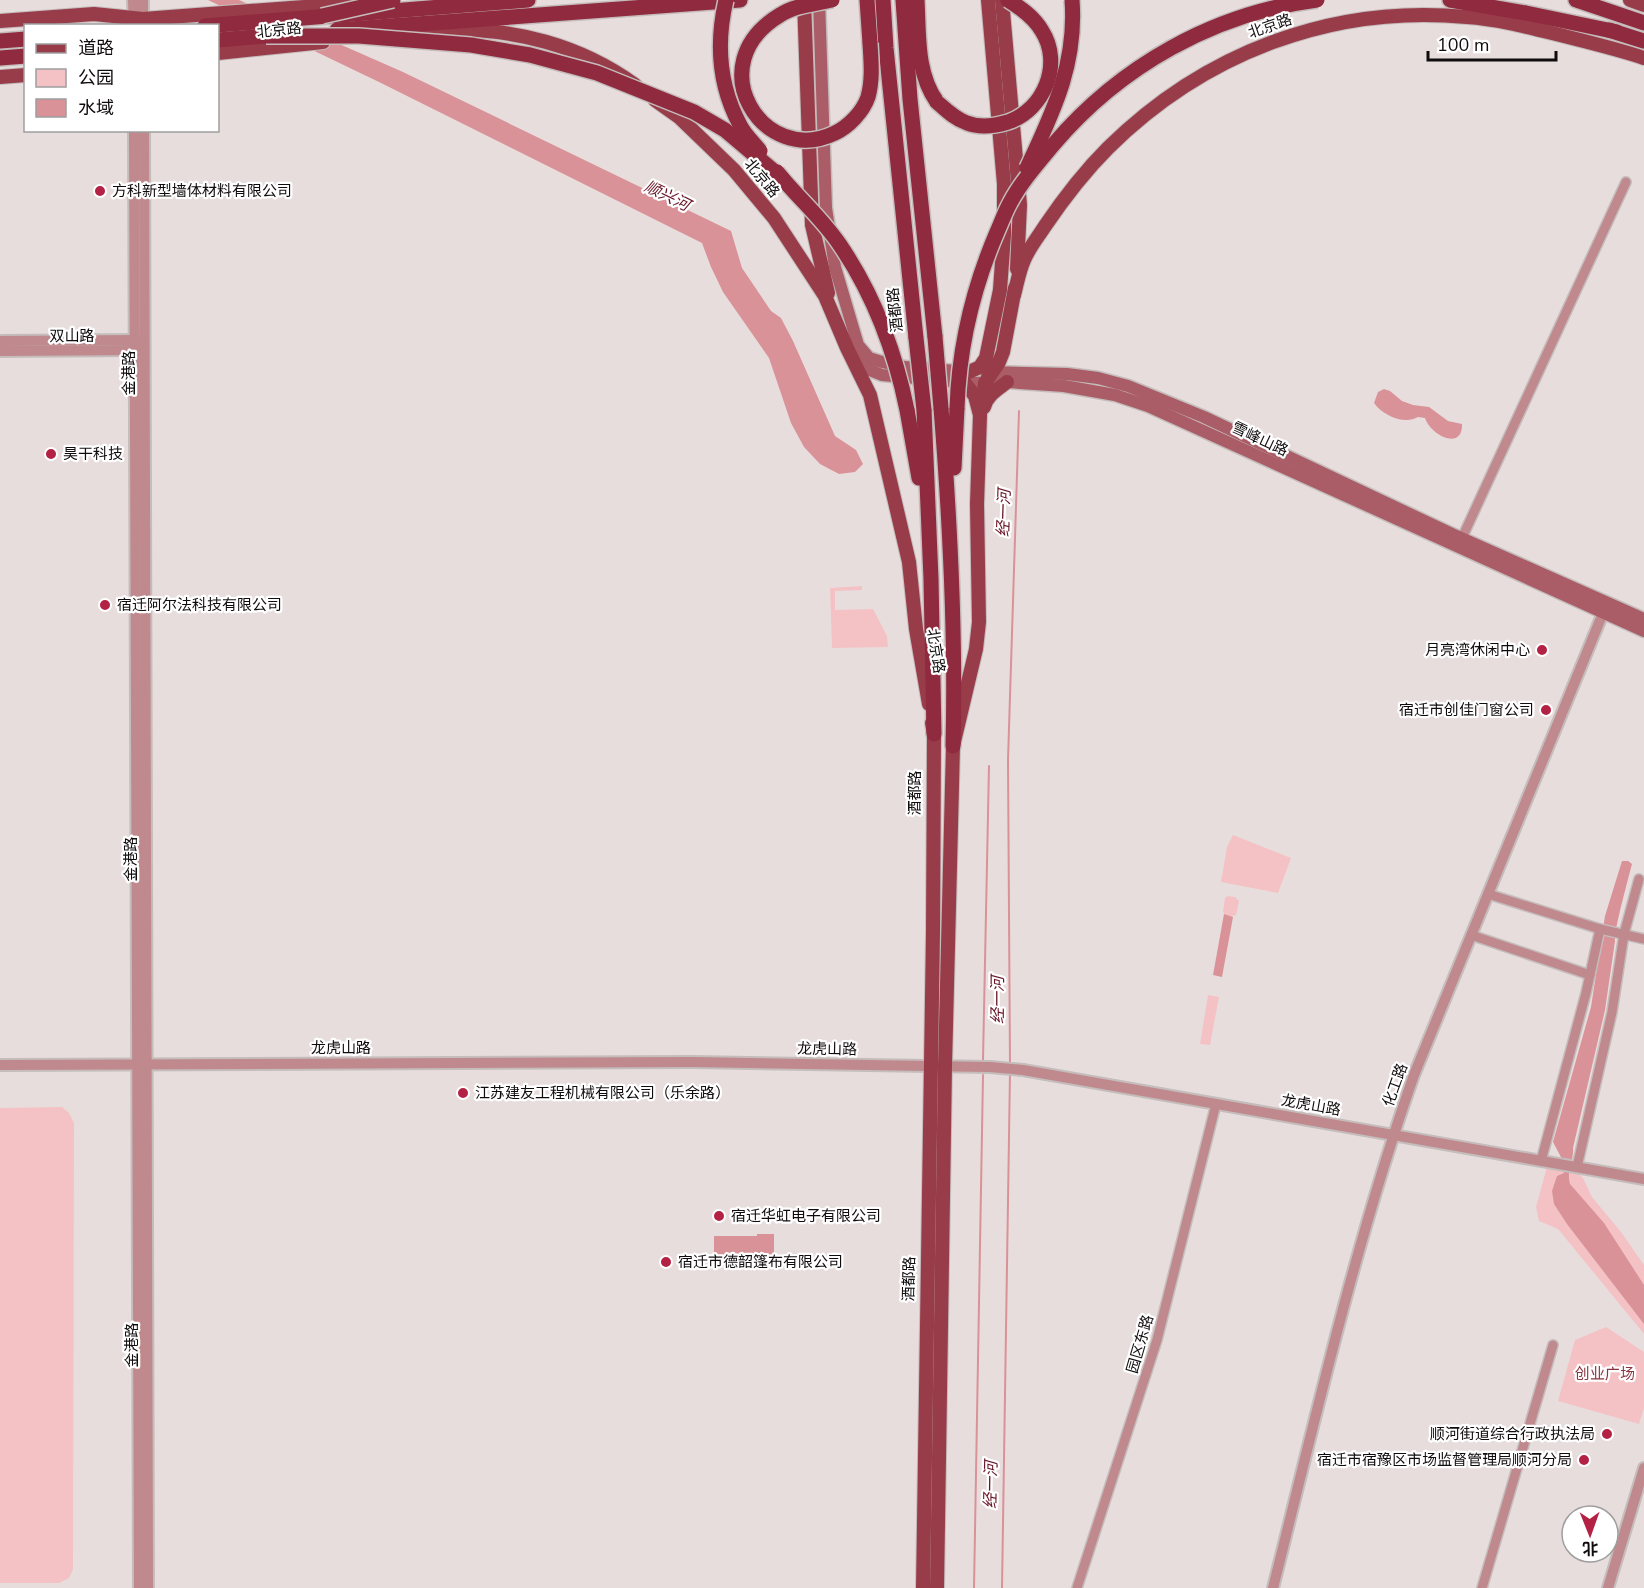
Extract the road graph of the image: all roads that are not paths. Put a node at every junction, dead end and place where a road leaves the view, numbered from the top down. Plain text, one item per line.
1 (133, 0) edge
2 (142, 0) edge
3 (393, 0) edge
4 (399, 0) edge
5 (528, 0) edge
6 (726, 0) edge
7 (740, 0) edge
8 (804, 0) edge
9 (819, 0) edge
10 (832, 0) edge
11 (867, 0) edge
12 (883, 0) edge
13 (903, 0) edge
14 (917, 0) edge
15 (988, 0) edge
16 (1002, 0) edge
17 (1008, 0) edge
18 (1072, 0) edge
19 (1317, 0) edge
20 (1450, 0) edge
21 (1509, 0) edge
22 (1576, 0) edge
23 (1597, 0) edge
24 (1630, 0) edge
25 (1644, 5) edge
26 (322, 16) junction
27 (0, 21) edge
28 (138, 22) edge
29 (1644, 22) edge
30 (219, 25) edge
31 (1617, 32) junction
32 (266, 36) junction
33 (24, 39) edge
34 (219, 40) edge
35 (0, 41) edge
36 (1644, 41) edge
37 (219, 52) edge
38 (24, 56) edge
39 (0, 58) edge
40 (1644, 58) edge
41 (24, 75) edge
42 (0, 77) edge
43 (134, 132) edge
44 (144, 132) edge
45 (782, 178) junction
46 (1626, 182) dead end
47 (1010, 203) junction
48 (1014, 295) junction
49 (835, 320) junction
50 (0, 341) edge
51 (140, 345) junction
52 (846, 348) junction
53 (0, 351) edge
54 (882, 362) junction
55 (867, 369) junction
56 (966, 377) junction
57 (989, 377) junction
58 (1008, 377) junction
59 (870, 395) junction
60 (981, 429) junction
61 (1462, 538) junction
62 (930, 547) junction
63 (951, 561) junction
64 (1603, 613) junction
65 (1644, 619) edge
66 (1644, 631) edge
67 (934, 734) junction
68 (953, 746) junction
69 (1639, 879) dead end
70 (1488, 894) junction
71 (1600, 929) junction
72 (1624, 934) junction
73 (1471, 935) junction
74 (1644, 939) edge
75 (1590, 975) junction
76 (141, 1064) junction
77 (0, 1065) edge
78 (930, 1065) junction
79 (945, 1066) junction
80 (1216, 1104) junction
81 (1393, 1135) junction
82 (1541, 1161) junction
83 (1577, 1167) junction
84 (1644, 1179) edge
85 (1553, 1345) dead end
86 (1644, 1468) edge
87 (139, 1588) edge
88 (148, 1588) edge
89 (923, 1588) edge
90 (937, 1588) edge
91 (1077, 1588) edge
92 (1273, 1588) edge
93 (1482, 1588) edge
94 (1608, 1588) edge

1 - 28 street
2 - 28 street
3 - 26 highway, bridge
4 - 28 main road
5 - 26 highway, bridge
6 - 45 highway, bridge
7 - 32 highway, bridge
8 - 49 main road
9 - 54 main road
10 - 11 highway, bridge
12 - 62 highway, 酒都路, bridge
13 - 63 highway, bridge
14 - 17 highway, bridge
15 - 56 main road
16 - 48 main road
18 - 47 highway, bridge
19 - 47 highway, bridge
20 - 31 highway
21 - 31 highway
22 - 29 highway
23 - 29 highway
24 - 25 main road
26 - 30 highway
27 - 28 main road
31 - 36 highway
32 - 34 highway
32 - 45 highway, bridge
33 - 35 highway
37 - 49 main road, 北京路
38 - 39 highway
40 - 48 main road, 北京路
41 - 42 main road
43 - 51 street, 金港路
44 - 51 street, 金港路
45 - 62 highway, bridge
46 - 61 street
47 - 63 highway, bridge
48 - 57 main road
49 - 52 main road, 北京路
50 - 51 street, 双山路
51 - 53 street, 双山路
51 - 76 street, 金港路
52 - 55 main road, 雪峰山路
52 - 59 main road, 北京路
54 - 55 main road
54 - 56 main road
55 - 56 main road, 雪峰山路
55 - 59 main road
56 - 57 main road, 雪峰山路
56 - 60 main road
57 - 58 main road, 雪峰山路
57 - 60 main road
58 - 60 main road
58 - 61 main road, 雪峰山路
58 - 64 main road, 雪峰山路
59 - 67 main road, 北京路
60 - 68 main road
61 - 65 main road, 雪峰山路
62 - 67 highway, 酒都路
63 - 68 highway
64 - 66 main road, 雪峰山路
64 - 70 street, 化工路
67 - 78 main road, 酒都路
68 - 79 main road
69 - 72 street
70 - 71 street
70 - 73 street, 化工路
71 - 72 street
71 - 75 street
72 - 74 street
72 - 83 street
73 - 75 street
73 - 81 street, 化工路
75 - 82 street
76 - 77 street, 龙虎山路
76 - 78 street, 龙虎山路
76 - 87 street, 金港路
76 - 88 street, 金港路
78 - 79 street, 龙虎山路
78 - 89 main road, 酒都路
79 - 80 street, 龙虎山路
79 - 90 main road
80 - 81 street, 龙虎山路
80 - 91 street, 园区东路
81 - 82 street, 龙虎山路
81 - 92 street, 化工路
82 - 83 street, 龙虎山路
83 - 84 street, 龙虎山路
85 - 93 street
86 - 94 street

